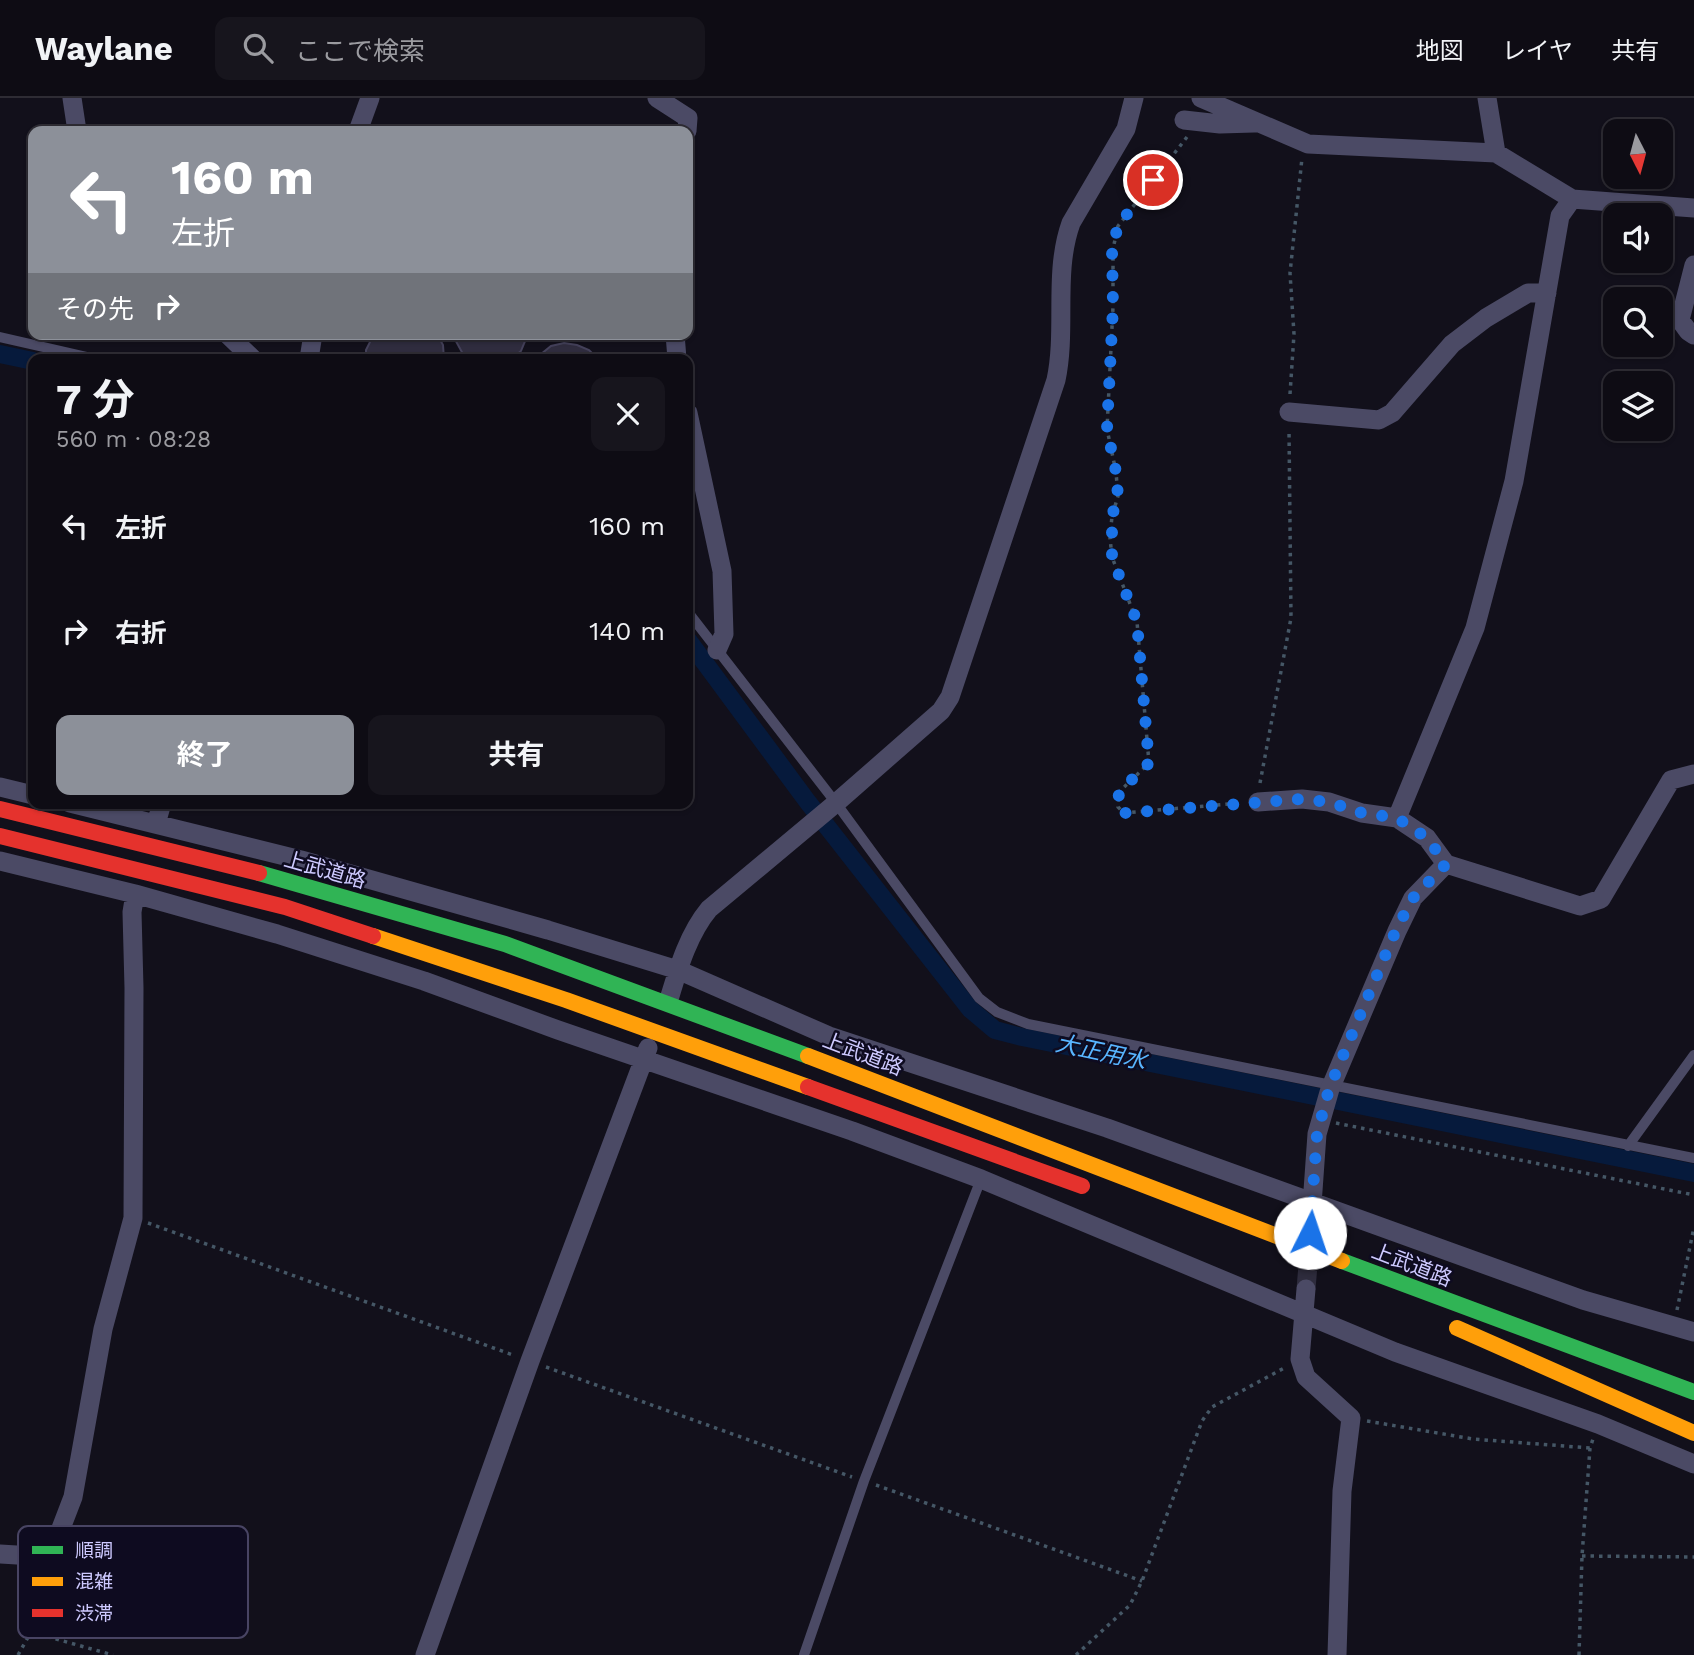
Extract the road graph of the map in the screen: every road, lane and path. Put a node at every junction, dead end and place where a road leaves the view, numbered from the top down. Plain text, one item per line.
1 (72, 98) edge
2 (370, 98) edge
3 (657, 98) edge
4 (1134, 98) edge
5 (1201, 98) edge
6 (1487, 98) edge
7 (1191, 121) joint
8 (1259, 123) junction
9 (76, 126) edge
10 (360, 126) edge
11 (687, 126) edge
12 (1303, 142) junction
13 (1496, 152) junction
14 (1572, 199) junction
15 (1694, 208) edge
16 (1694, 265) edge
17 (1547, 293) junction
18 (1694, 335) edge
19 (0, 337) edge
20 (233, 340) edge
21 (74, 354) edge
22 (248, 354) edge
23 (1289, 412) junction
24 (693, 435) edge
25 (693, 619) edge
26 (717, 650) junction
27 (1694, 774) edge
28 (0, 787) edge
29 (28, 793) edge
30 (1258, 802) junction
31 (833, 806) junction
32 (0, 808) edge
33 (95, 809) edge
34 (160, 809) edge
35 (1397, 818) junction
36 (156, 824) junction
37 (0, 836) edge
38 (0, 861) edge
39 (1446, 864) junction
40 (135, 894) junction
41 (678, 970) junction
42 (670, 996) dead end
43 (647, 1051) junction
44 (1694, 1055) edge
45 (1330, 1086) junction
46 (1322, 1115) junction
47 (1628, 1146) junction
48 (1694, 1158) edge
49 (981, 1180) junction
50 (1099, 1192) dead end
51 (1694, 1195) edge
52 (1312, 1200) junction
53 (133, 1218) junction
54 (1694, 1227) edge
55 (1310, 1233) tunnel mouth
56 (1306, 1289) tunnel mouth
57 (1449, 1302) junction
58 (1306, 1313) junction
59 (1674, 1326) junction
60 (1694, 1332) edge
61 (1622, 1349) dead end
62 (1300, 1359) junction
63 (530, 1361) junction
64 (1694, 1391) edge
65 (1659, 1400) dead end
66 (1351, 1418) junction
67 (1598, 1424) junction
68 (1694, 1433) edge
69 (1590, 1448) junction
70 (1694, 1464) edge
71 (864, 1481) junction
72 (62, 1526) edge
73 (0, 1554) edge
74 (18, 1555) edge
75 (1582, 1556) junction
76 (1694, 1557) edge
77 (1142, 1581) junction
78 (28, 1638) edge
79 (52, 1638) edge
80 (18, 1655) edge
81 (113, 1655) edge
82 (425, 1655) edge
83 (804, 1655) edge
84 (1076, 1655) edge
85 (1337, 1655) edge
86 (1579, 1655) edge

1 - 9 street
2 - 10 street
3 - 11 street
4 - 31 street
5 - 8 street
6 - 13 street
7 - 8 street
7 - 30 path
8 - 12 street
12 - 13 street
12 - 23 path
13 - 14 street
14 - 15 street
14 - 17 street
16 - 18 street
17 - 23 street
17 - 35 street
19 - 21 lane
20 - 22 street
23 - 30 path
24 - 26 street
25 - 26 lane
26 - 31 lane
27 - 39 street
28 - 29 street
30 - 35 street
31 - 41 street
31 - 45 lane
32 - 57 highway, 上武道路
33 - 36 street
34 - 36 street
35 - 39 street
36 - 41 street
37 - 50 highway
38 - 40 street
39 - 45 street
40 - 43 street
40 - 53 street
41 - 42 street
41 - 52 street
43 - 49 street
43 - 63 street
44 - 47 lane
45 - 46 street
45 - 47 lane
46 - 51 path
46 - 52 street
47 - 48 lane
49 - 58 street
49 - 71 lane
52 - 55 street
52 - 59 street
53 - 63 path
53 - 72 street
54 - 59 path
56 - 58 street
57 - 61 highway
57 - 64 highway, 上武道路
58 - 62 street
58 - 67 street
59 - 60 street
62 - 66 street
62 - 77 path
63 - 71 path
63 - 82 street
65 - 68 highway, 上武道路
66 - 69 path
66 - 85 street
67 - 69 path
67 - 70 street
69 - 75 path
71 - 77 path
71 - 83 lane
73 - 74 street
75 - 76 path
75 - 86 path
77 - 84 path
78 - 80 path
79 - 81 path

